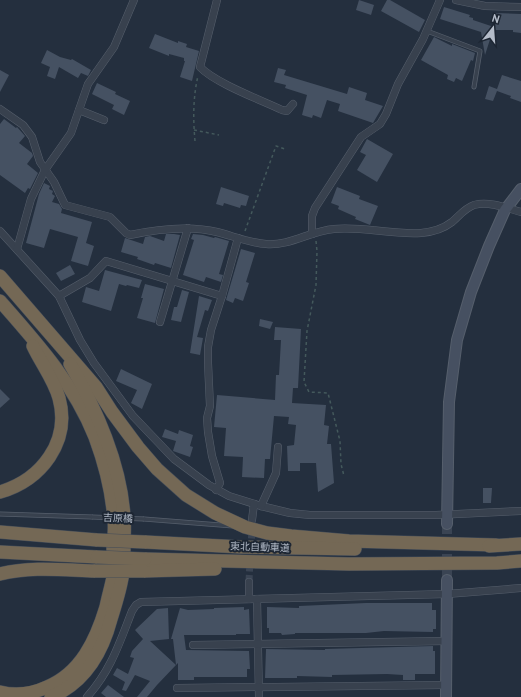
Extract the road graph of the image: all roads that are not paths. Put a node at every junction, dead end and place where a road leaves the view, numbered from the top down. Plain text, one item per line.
1 (134, 0) edge
2 (217, 0) edge
3 (440, 0) edge
4 (456, 0) edge
5 (521, 6) edge
6 (426, 30) junction
7 (474, 87) dead end
8 (293, 104) dead end
9 (0, 109) edge
10 (79, 110) junction
11 (104, 120) dead end
12 (46, 170) junction
13 (521, 189) edge
14 (507, 208) junction
15 (521, 212) edge
16 (188, 228) junction
17 (0, 231) edge
18 (313, 234) junction
19 (240, 238) junction
20 (17, 249) junction
21 (0, 276) edge
22 (173, 281) junction
23 (59, 296) junction
24 (222, 296) junction
25 (0, 301) edge
26 (160, 322) dead end
27 (22, 326) junction
28 (57, 343) junction
29 (278, 447) dead end
30 (216, 490) junction
31 (0, 492) edge
32 (258, 505) junction
33 (521, 511) edge
34 (0, 514) edge
35 (446, 520) junction
36 (249, 523) junction
37 (0, 532) edge
38 (521, 544) edge
39 (496, 545) junction
40 (0, 552) edge
41 (521, 561) edge
42 (144, 565) junction
43 (0, 569) edge
44 (14, 570) junction
45 (0, 574) edge
46 (447, 580) tunnel mouth
47 (249, 582) tunnel mouth
48 (521, 588) edge
49 (447, 594) junction
50 (249, 599) junction
51 (257, 599) junction
52 (447, 641) junction
53 (258, 643) junction
54 (193, 644) dead end
55 (446, 685) junction
56 (178, 688) dead end
57 (259, 688) junction
58 (0, 692) edge
59 (50, 697) edge
60 (87, 697) edge
61 (259, 697) edge
62 (446, 697) edge

1 - 10 street
2 - 8 street
3 - 6 street
4 - 5 street
6 - 7 lane
6 - 18 street
9 - 12 street
10 - 11 street
10 - 12 street
12 - 16 street
12 - 20 street
13 - 14 street
14 - 15 street
14 - 18 street
14 - 35 street
16 - 19 street
16 - 22 street
17 - 20 street
18 - 19 street
19 - 24 street
20 - 23 street
21 - 28 highway
22 - 23 street
22 - 24 street
22 - 26 street
23 - 30 street
24 - 30 street
25 - 27 highway
27 - 31 highway
27 - 58 highway
28 - 36 highway
28 - 59 highway
29 - 32 street
30 - 32 street
32 - 35 street
32 - 36 street
33 - 35 street
34 - 36 lane, 吉原橋, bridge
36 - 39 highway
37 - 39 highway, 東北自動車道, bridge
38 - 39 highway, 東北自動車道
40 - 42 highway, 東北自動車道, bridge
41 - 42 highway, 東北自動車道
42 - 44 highway, bridge
43 - 44 lane
44 - 45 highway
46 - 49 street
47 - 50 street
48 - 49 street
49 - 51 street
49 - 52 street
50 - 51 street
50 - 60 street
51 - 53 street
52 - 53 street
52 - 55 street
53 - 54 street
53 - 57 street
55 - 57 street
55 - 62 street
56 - 57 street
57 - 61 street

